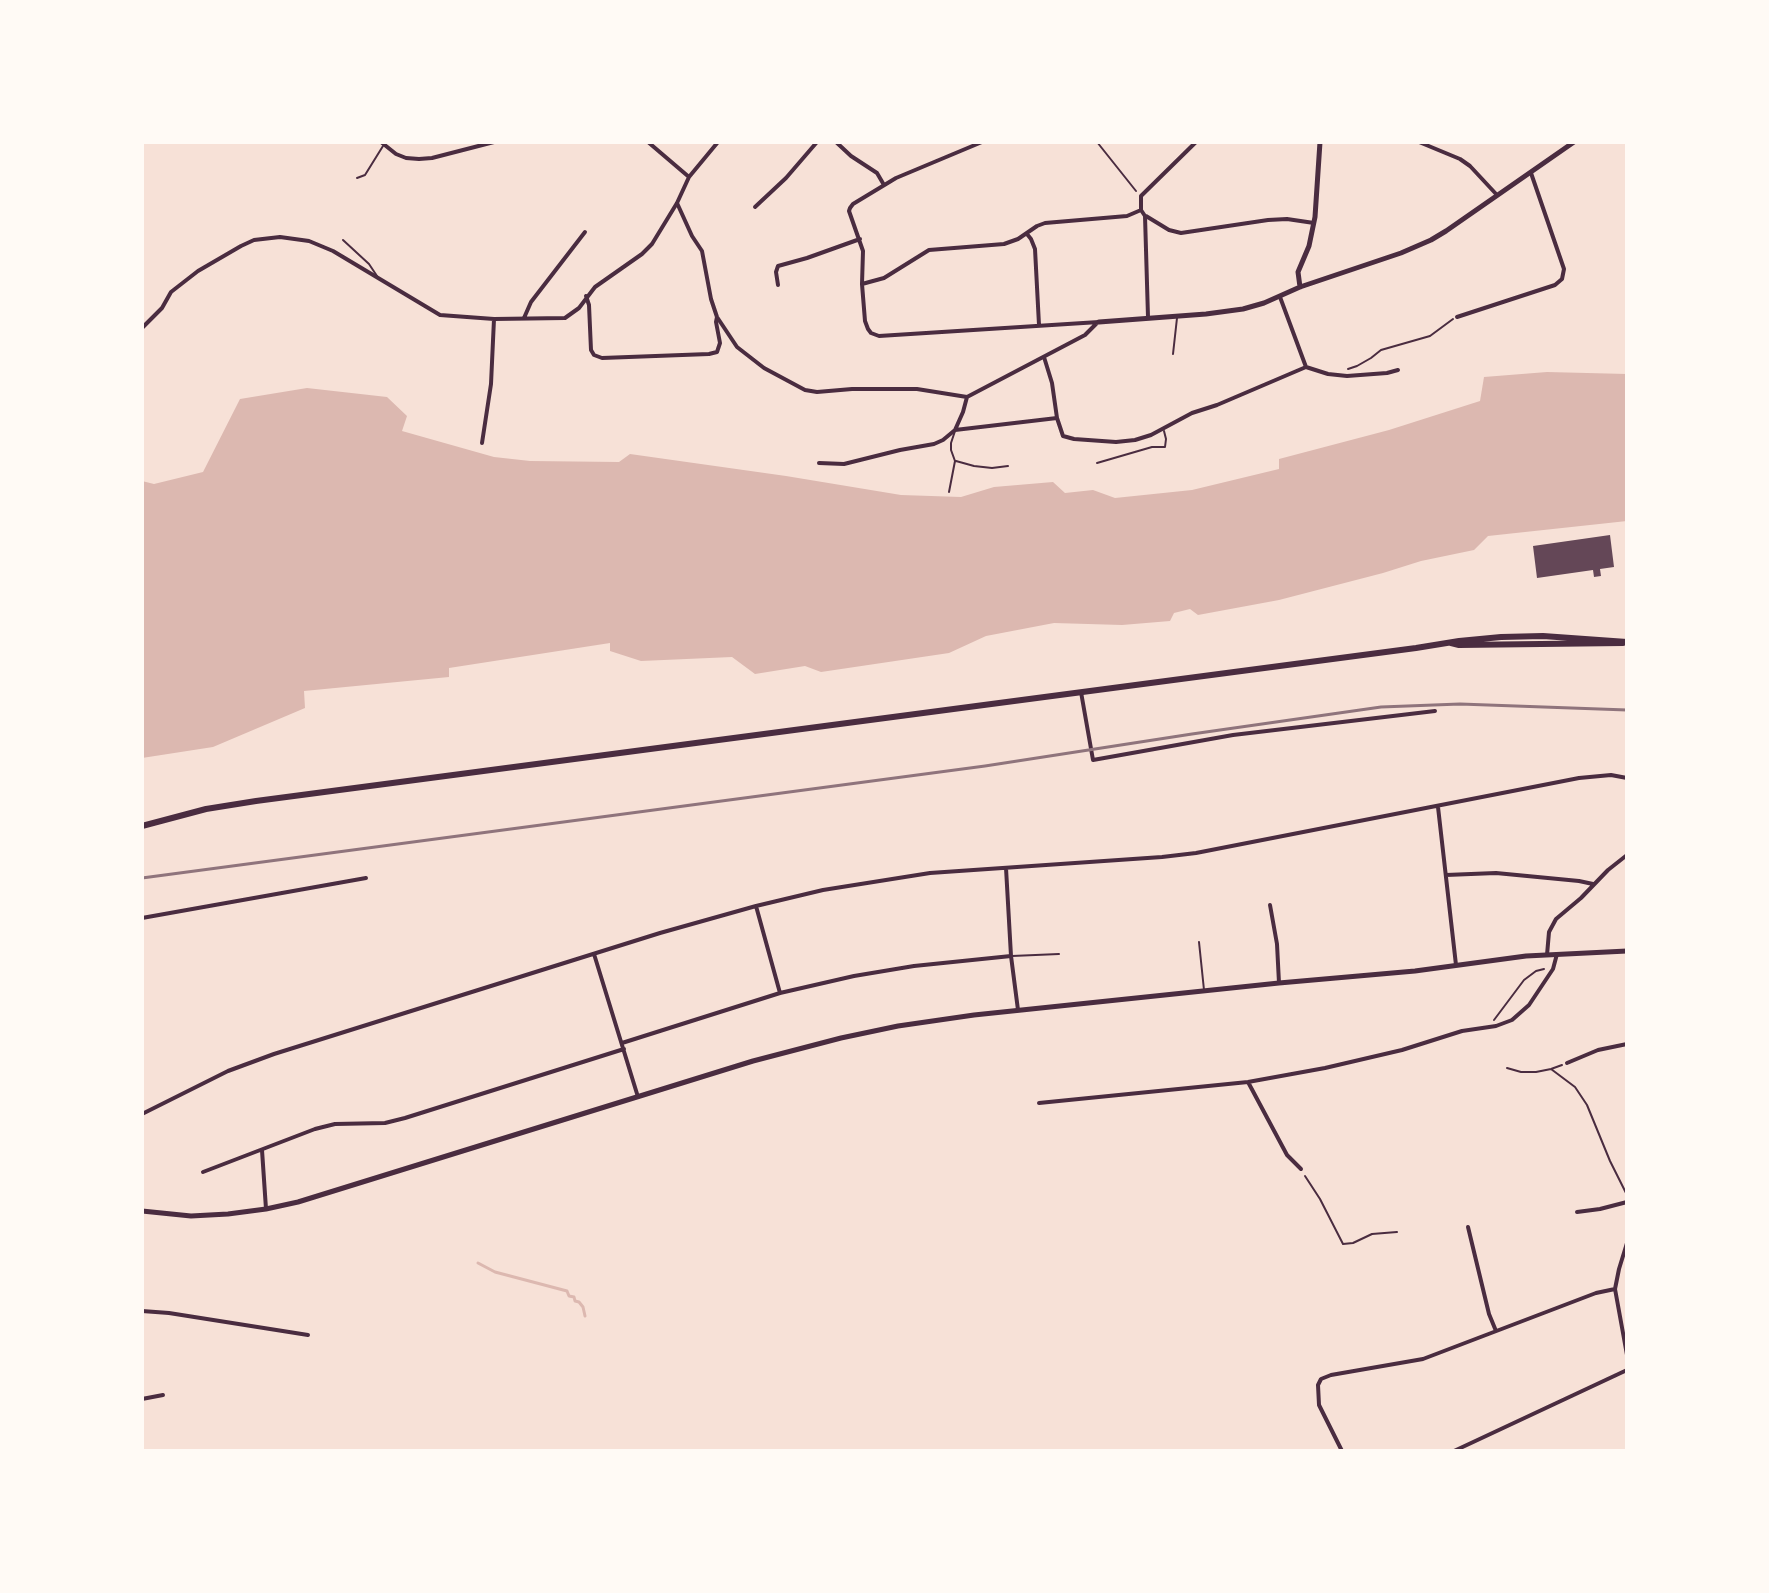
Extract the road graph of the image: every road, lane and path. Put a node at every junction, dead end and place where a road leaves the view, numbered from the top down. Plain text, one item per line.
1 (494, 142) edge
2 (648, 142) edge
3 (718, 142) edge
4 (817, 142) edge
5 (836, 142) edge
6 (982, 142) edge
7 (1097, 142) edge
8 (1196, 142) edge
9 (1320, 142) edge
10 (1419, 142) edge
11 (1574, 142) edge
12 (382, 144) edge
13 (1531, 173) junction
14 (689, 177) junction
15 (357, 178) dead end
16 (884, 185) junction
17 (1497, 195) junction
18 (1141, 196) junction
19 (677, 203) junction
20 (755, 207) dead end
21 (1141, 210) junction
22 (1145, 216) junction
23 (1314, 223) junction
24 (585, 232) dead end
25 (1027, 234) junction
26 (860, 239) junction
27 (343, 240) dead end
28 (380, 280) junction
29 (862, 284) junction
30 (778, 285) dead end
31 (1300, 287) junction
32 (586, 296) junction
33 (1280, 297) junction
34 (717, 317) junction
35 (1148, 317) junction
36 (1177, 317) junction
37 (1457, 317) joint
38 (524, 318) junction
39 (494, 319) junction
40 (1099, 322) junction
41 (1039, 326) junction
42 (142, 328) edge
43 (1173, 354) dead end
44 (1044, 357) junction
45 (1306, 367) junction
46 (1343, 370) dead end
47 (1398, 370) dead end
48 (967, 397) junction
49 (1057, 418) junction
50 (1163, 429) junction
51 (955, 430) junction
52 (482, 443) dead end
53 (955, 461) junction
54 (819, 463) dead end
55 (1097, 463) dead end
56 (1008, 466) dead end
57 (949, 492) dead end
58 (1627, 642) edge
59 (1081, 692) junction
60 (1435, 711) dead end
61 (1627, 778) edge
62 (1438, 807) junction
63 (142, 826) edge
64 (1627, 855) edge
65 (1006, 868) junction
66 (1446, 875) junction
67 (366, 878) dead end
68 (1593, 884) junction
69 (1270, 905) dead end
70 (756, 906) junction
71 (142, 918) edge
72 (1199, 942) dead end
73 (1627, 951) edge
74 (594, 954) junction
75 (1059, 954) dead end
76 (1557, 954) junction
77 (1547, 955) junction
78 (1011, 956) junction
79 (1456, 965) junction
80 (1553, 969) junction
81 (1279, 983) junction
82 (1204, 991) junction
83 (780, 993) junction
84 (1018, 1010) junction
85 (1488, 1027) junction
86 (622, 1043) junction
87 (1627, 1044) edge
88 (624, 1049) junction
89 (1567, 1063) joint
90 (1507, 1068) dead end
91 (1551, 1069) junction
92 (1248, 1082) junction
93 (638, 1097) junction
94 (1039, 1103) dead end
95 (142, 1114) edge
96 (262, 1150) junction
97 (1301, 1169) joint
98 (203, 1172) dead end
99 (1627, 1195) edge
100 (1627, 1202) edge
101 (266, 1209) junction
102 (142, 1211) edge
103 (1577, 1212) dead end
104 (1468, 1227) dead end
105 (1397, 1232) dead end
106 (1627, 1243) edge
107 (1615, 1289) junction
108 (142, 1311) edge
109 (1627, 1324) edge
110 (1620, 1325) junction
111 (1496, 1331) junction
112 (308, 1335) dead end
113 (1627, 1355) edge
114 (1627, 1370) edge
115 (163, 1395) dead end
116 (142, 1399) edge
117 (1463, 1449) edge
118 (1342, 1451) edge
119 (1454, 1451) edge

1 - 12 street
2 - 14 street
3 - 14 street
4 - 20 street
5 - 16 street
6 - 16 street
7 - 18 path
8 - 18 street
9 - 23 street
10 - 17 street
11 - 13 street
12 - 15 lane
13 - 17 street
13 - 37 street
14 - 19 street
16 - 26 street
17 - 31 street
18 - 21 street
19 - 32 street
19 - 34 street
21 - 22 street
21 - 25 street
22 - 23 street
22 - 35 street
23 - 31 street
24 - 38 street
25 - 29 street
25 - 41 street
26 - 29 street
26 - 30 street
27 - 28 lane
28 - 39 street
28 - 42 street
29 - 41 street
31 - 33 street
32 - 34 street
32 - 38 street
33 - 36 street
33 - 45 street
34 - 48 street
35 - 36 street
35 - 40 street
36 - 43 lane
37 - 46 path
38 - 39 street
39 - 52 street
40 - 41 street
40 - 44 street
44 - 48 street
44 - 49 street
45 - 47 street
45 - 50 street
48 - 51 street
49 - 50 street
49 - 51 street
50 - 55 lane
51 - 53 lane
51 - 54 street
53 - 56 lane
53 - 57 lane
58 - 59 main road
59 - 60 street
59 - 63 main road
61 - 62 street
62 - 65 street
62 - 66 street
64 - 68 street
65 - 70 street
65 - 78 street
66 - 68 street
66 - 79 street
67 - 71 street
68 - 77 street
69 - 81 street
70 - 74 street
70 - 83 street
72 - 82 lane
73 - 76 street
74 - 86 street
74 - 95 street
75 - 78 lane
76 - 77 street
76 - 80 street
77 - 79 street
78 - 83 street
78 - 84 street
79 - 81 street
80 - 85 street
80 - 85 path
81 - 82 street
82 - 84 street
83 - 86 street
84 - 93 street
85 - 92 street
86 - 88 street
87 - 89 street
88 - 93 street
88 - 96 street
89 - 91 path
90 - 91 path
91 - 99 path
92 - 94 street
92 - 97 street
93 - 101 street
96 - 98 street
96 - 101 street
97 - 105 path
100 - 103 street
101 - 102 street
104 - 111 street
106 - 107 street
107 - 110 street
107 - 111 street
108 - 112 street
109 - 110 street
110 - 113 street
111 - 118 street
114 - 117 street
115 - 116 street
117 - 119 street

